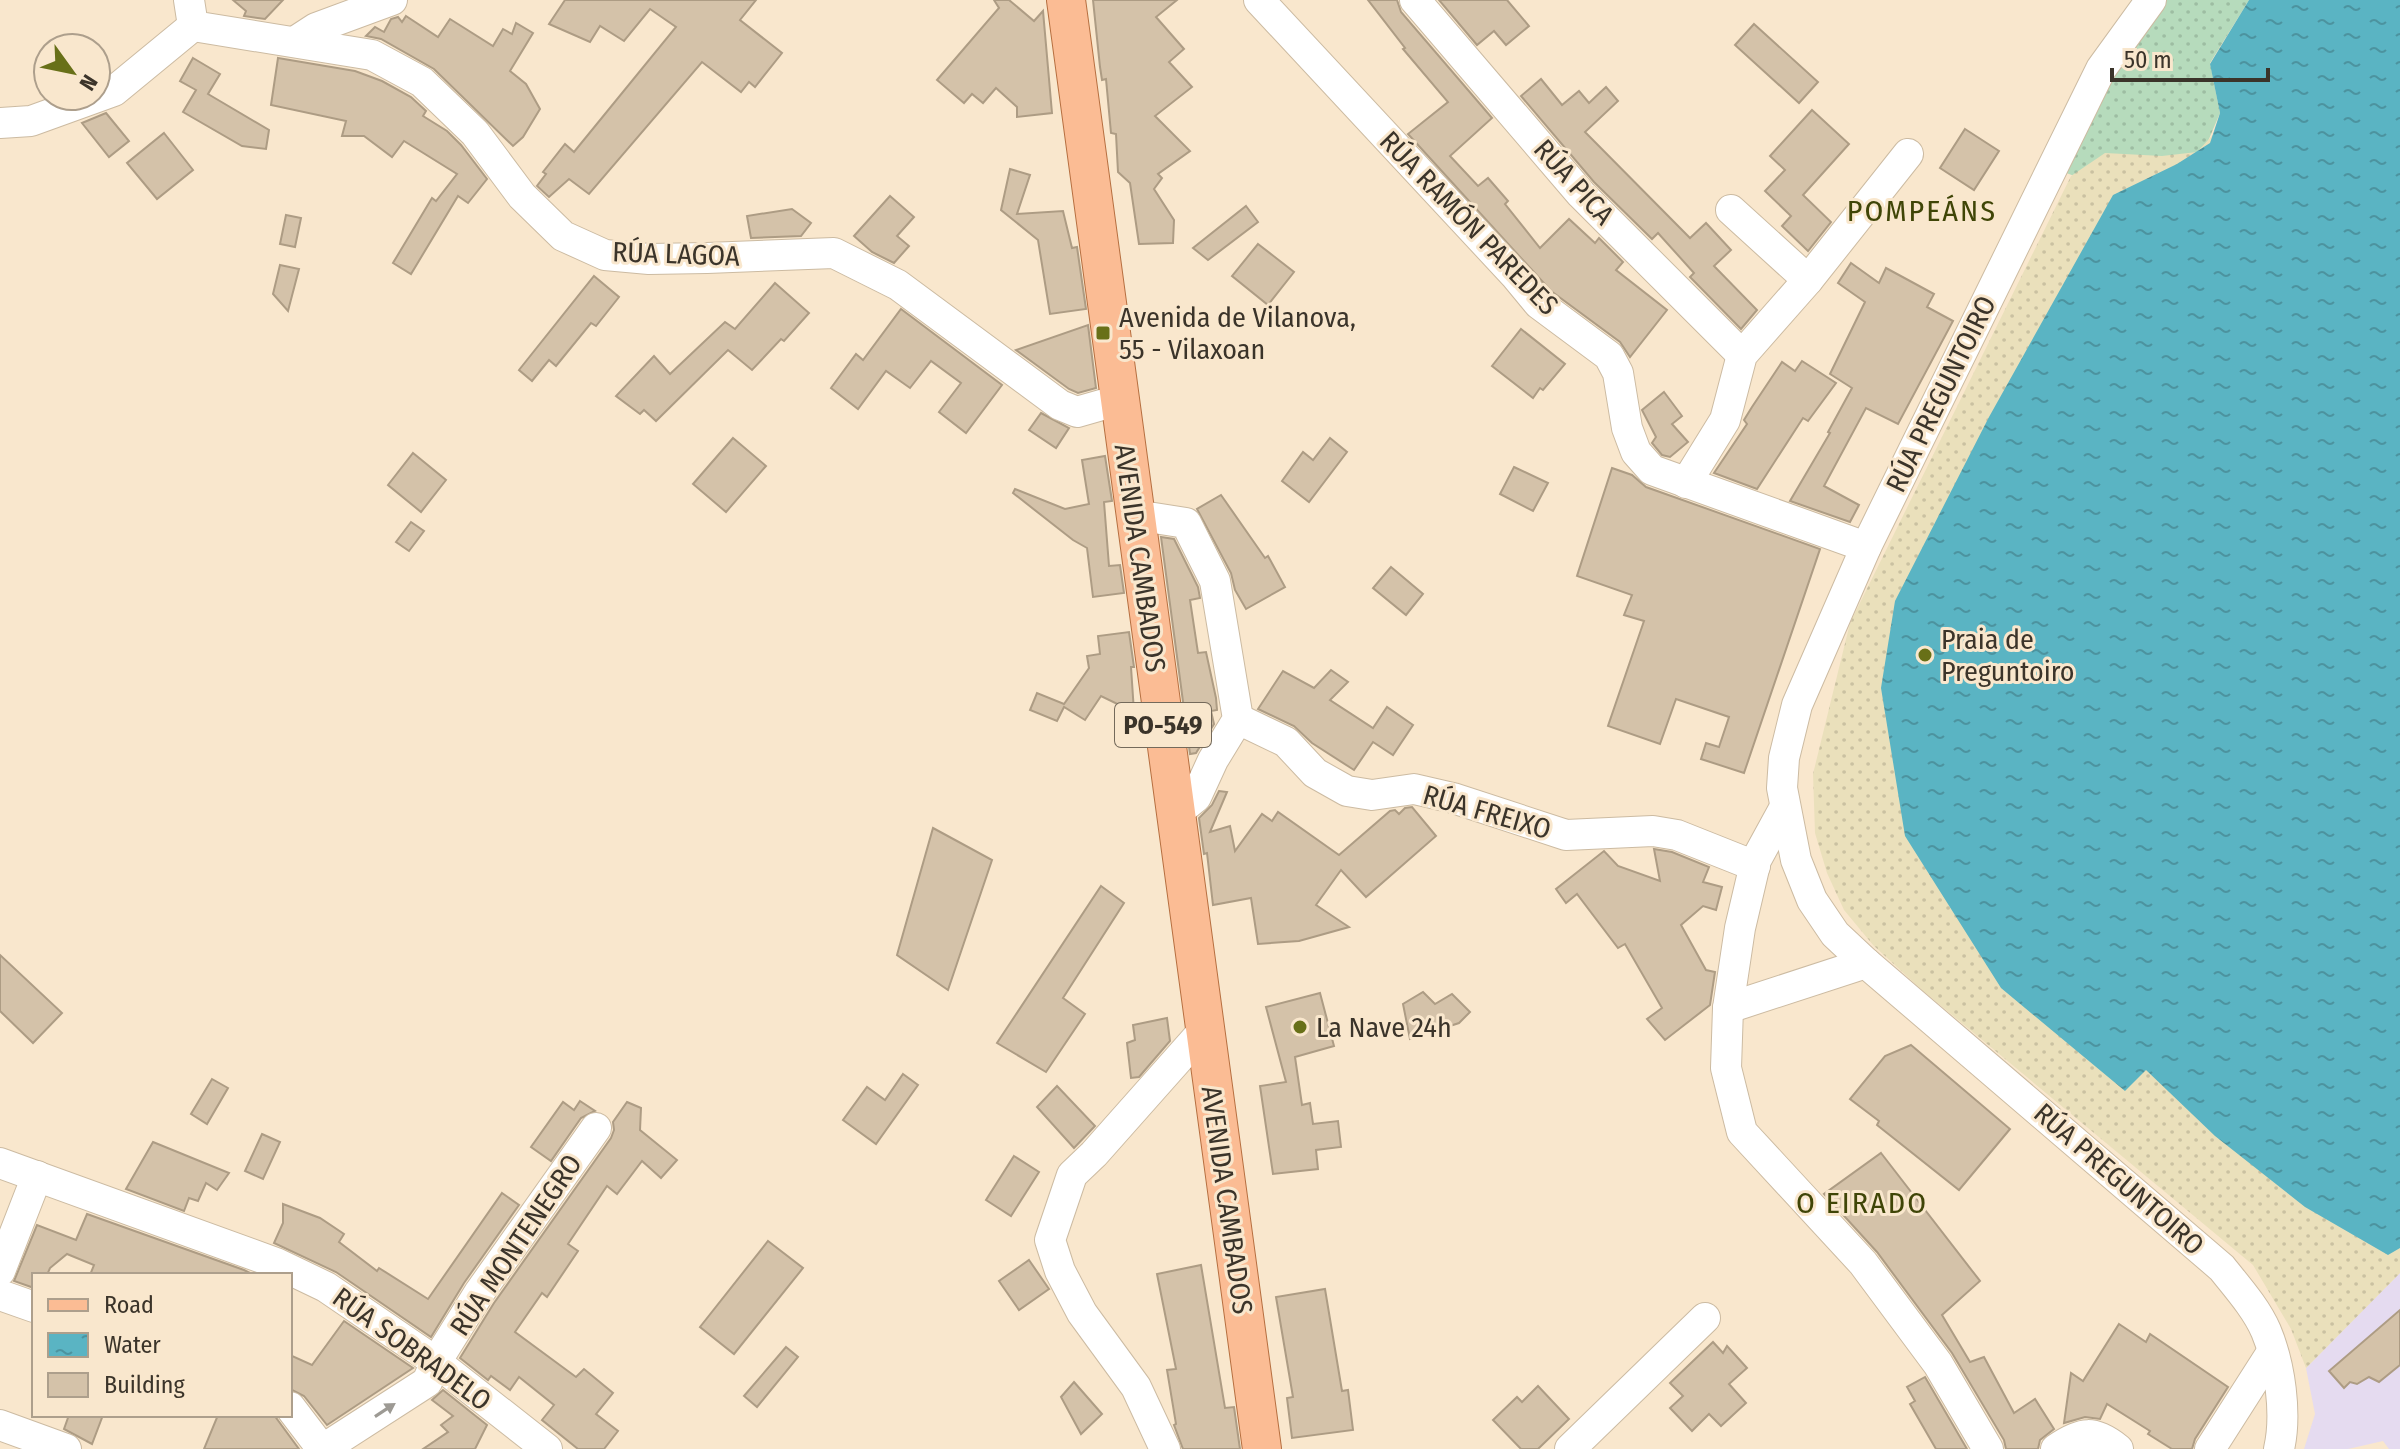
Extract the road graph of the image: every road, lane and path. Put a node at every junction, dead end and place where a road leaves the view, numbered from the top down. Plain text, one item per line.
1 (392, 0) edge
2 (1066, 0) edge
3 (1259, 0) edge
4 (1415, 0) edge
5 (2151, 0) edge
6 (191, 13) edge
7 (296, 41) junction
8 (0, 123) edge
9 (1908, 154) dead end
10 (1731, 210) dead end
11 (1808, 280) junction
12 (1742, 355) junction
13 (1119, 400) junction
14 (1686, 483) junction
15 (1135, 515) junction
16 (1866, 547) junction
17 (1238, 719) junction
18 (1785, 807) junction
19 (1175, 814) junction
20 (1755, 866) junction
21 (1866, 963) junction
22 (1728, 1008) junction
23 (1204, 1030) junction
24 (596, 1128) dead end
25 (0, 1163) edge
26 (37, 1176) junction
27 (0, 1271) edge
28 (0, 1295) edge
29 (32, 1306) edge
30 (1705, 1318) dead end
31 (2272, 1352) junction
32 (436, 1362) junction
33 (292, 1410) edge
34 (0, 1425) edge
35 (66, 1449) edge
36 (322, 1449) edge
37 (547, 1449) edge
38 (1165, 1449) edge
39 (1262, 1449) edge
40 (1570, 1449) edge
41 (1988, 1449) edge
42 (2056, 1449) edge
43 (2118, 1449) edge
44 (2210, 1449) edge
45 (2279, 1449) edge

1 - 7 street
2 - 13 main road, AVENIDA CAMBADOS / PO-549
3 - 14 street, RÚA RAMÓN PAREDES
4 - 12 street, RÚA PICA
5 - 16 street, RÚA PREGUNTOIRO
6 - 7 street, RÚA LAGOA
6 - 8 street
7 - 13 street, RÚA LAGOA
9 - 11 street
10 - 11 street
11 - 12 street
12 - 14 street
13 - 15 main road, AVENIDA CAMBADOS / PO-549
14 - 16 street, RÚA RAMÓN PAREDES
15 - 17 street
15 - 19 main road, AVENIDA CAMBADOS / PO-549
16 - 18 street, RÚA PREGUNTOIRO
17 - 19 street
17 - 20 street, RÚA FREIXO
18 - 20 street, RÚA PREGUNTOIRO
18 - 21 street, RÚA PREGUNTOIRO
19 - 23 main road, AVENIDA CAMBADOS / PO-549
20 - 22 street, RÚA PREGUNTOIRO
21 - 22 street
21 - 31 street, RÚA PREGUNTOIRO
22 - 41 street, RÚA PREGUNTOIRO
23 - 38 street
23 - 39 main road, AVENIDA CAMBADOS / PO-549
24 - 32 street, RÚA MONTENEGRO
25 - 26 street, RÚA SOBRADELO
26 - 27 street
26 - 32 street, RÚA SOBRADELO
28 - 29 street
30 - 40 street
31 - 44 street
31 - 45 street, RÚA PREGUNTOIRO
36 -> 32 street, RÚA MONTENEGRO
32 - 37 street, RÚA SOBRADELO
33 - 36 street
34 - 35 street
42 - 43 street

